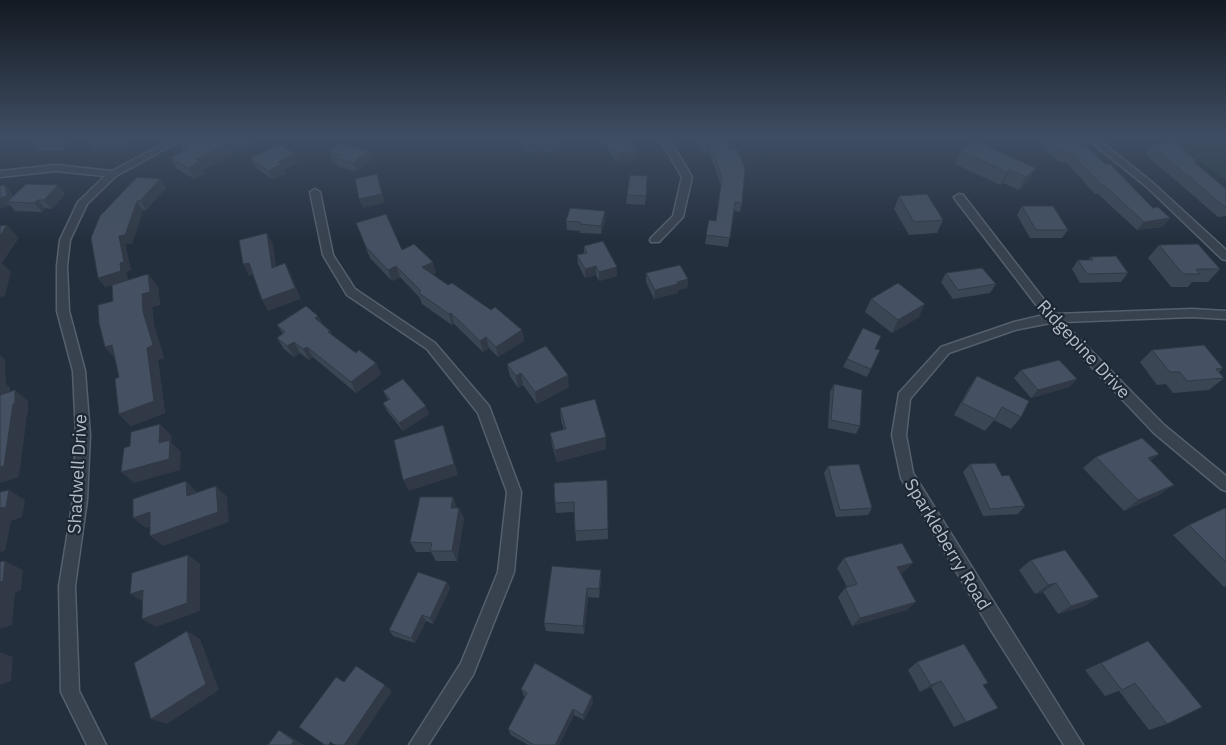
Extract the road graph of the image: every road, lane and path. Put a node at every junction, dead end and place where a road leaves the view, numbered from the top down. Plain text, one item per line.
1 (21, 172) edge
2 (92, 172) edge
3 (118, 172) edge
4 (684, 172) edge
5 (1133, 172) edge
6 (0, 174) edge
7 (114, 174) junction
8 (315, 192) dead end
9 (959, 197) dead end
10 (656, 240) dead end
11 (1226, 256) edge
12 (1226, 315) edge
13 (1052, 318) junction
14 (1226, 486) edge
15 (97, 745) edge
16 (418, 745) edge
17 (1074, 745) edge

1 - 6 street
2 - 7 street
3 - 7 street, Shadwell Drive
4 - 10 street
5 - 11 street
7 - 15 street, Shadwell Drive
8 - 16 street
9 - 13 street, Ridgepine Drive
12 - 13 street, Sparkleberry Road
13 - 14 street, Ridgepine Drive
13 - 17 street, Sparkleberry Road

